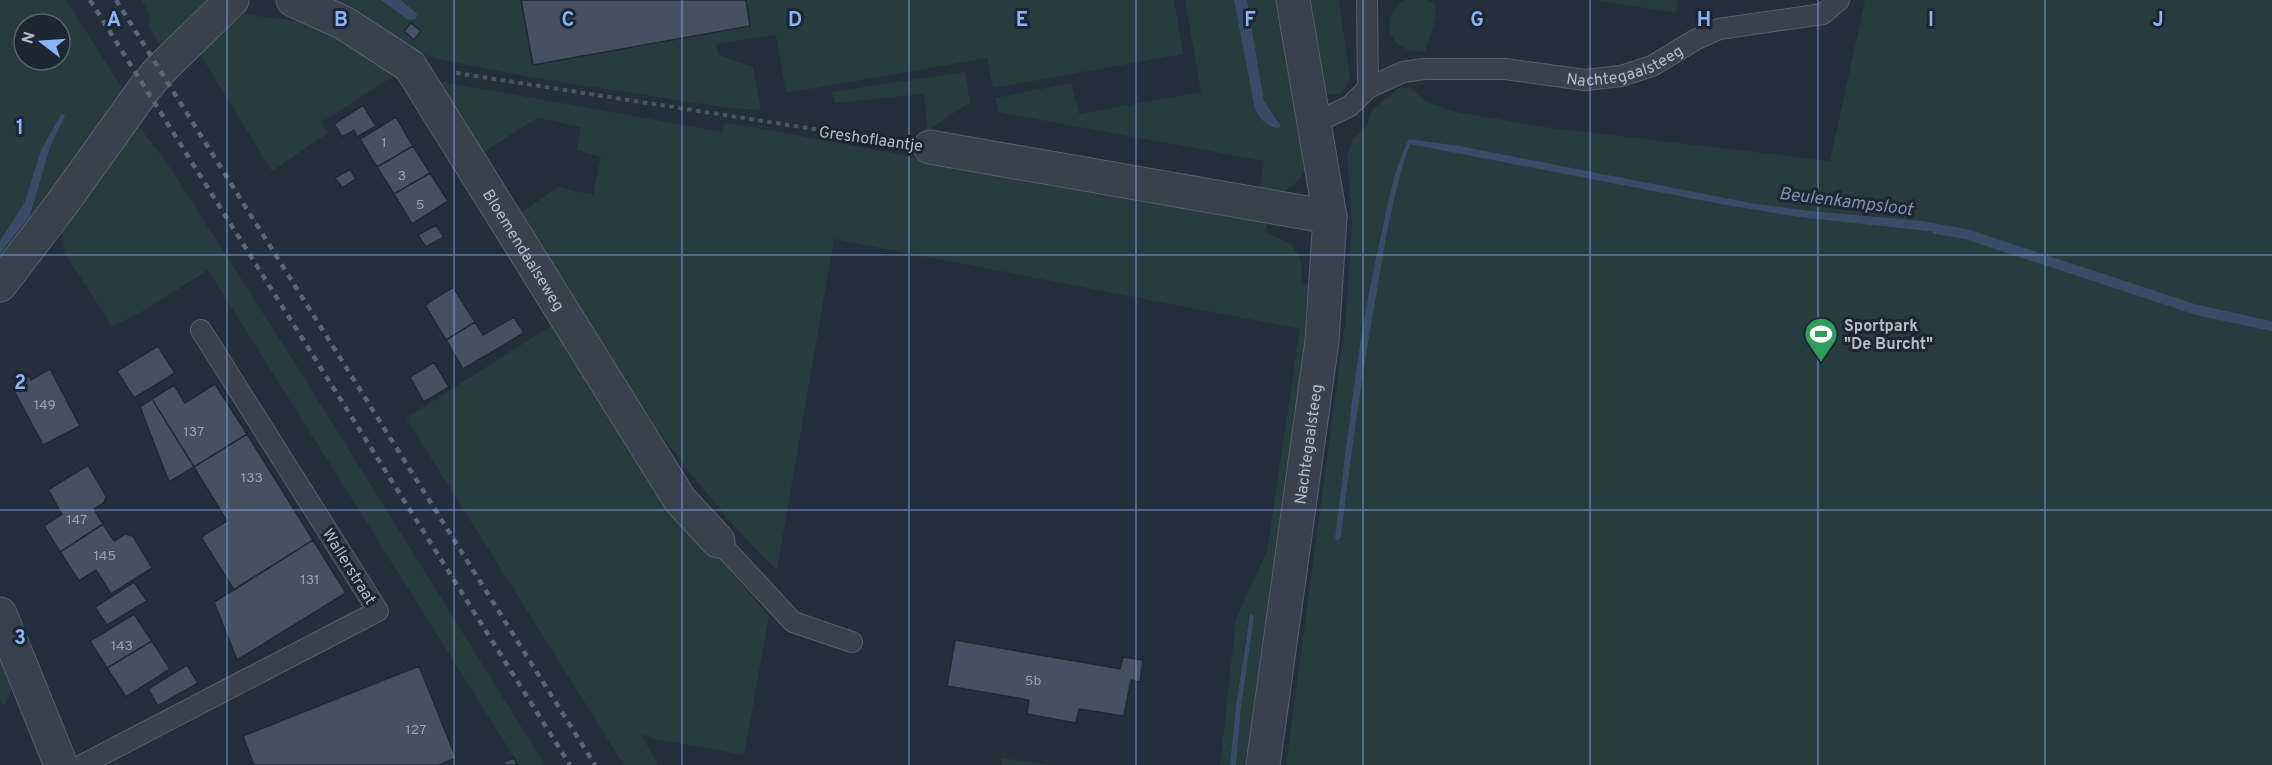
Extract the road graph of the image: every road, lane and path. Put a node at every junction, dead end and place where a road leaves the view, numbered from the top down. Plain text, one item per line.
1 (232, 0) edge
2 (293, 0) edge
3 (1293, 0) edge
4 (1367, 0) edge
5 (1839, 0) edge
6 (410, 66) junction
7 (1368, 88) junction
8 (1314, 123) junction
9 (930, 147) joint
10 (1330, 217) junction
11 (0, 285) edge
12 (201, 330) dead end
13 (718, 540) joint
14 (0, 614) edge
15 (852, 642) dead end
16 (61, 765) edge
17 (82, 765) edge
18 (1263, 765) edge

1 - 11 street
2 - 6 street, Bloemendaalseweg
3 - 8 street, Nachtegaalsteeg
4 - 7 lane
5 - 7 lane, Nachtegaalsteeg
6 - 9 path, Greshoflaantje
6 - 13 street, Bloemendaalseweg
7 - 8 lane, Nachtegaalsteeg
8 - 10 street, Nachtegaalsteeg
9 - 10 street, Greshoflaantje
10 - 18 street, Nachtegaalsteeg
12 - 17 lane, Wallerstraat
13 - 15 lane
14 - 16 street

